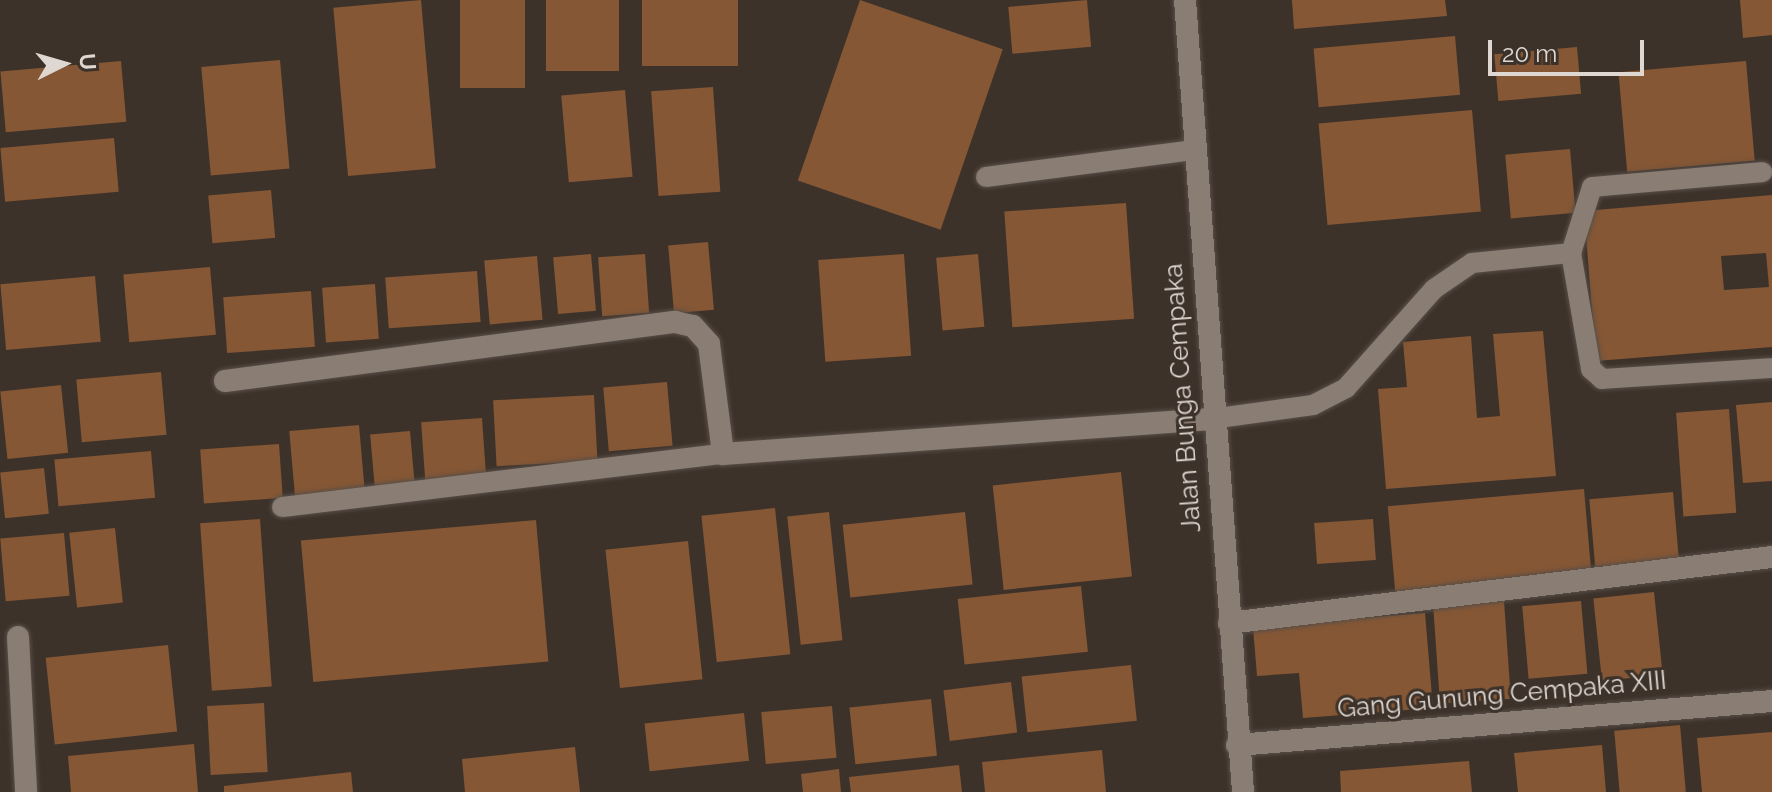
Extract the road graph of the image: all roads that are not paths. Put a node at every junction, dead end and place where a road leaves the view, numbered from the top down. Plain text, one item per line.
1 (1185, 0) edge
2 (1194, 150) junction
3 (1762, 172) dead end
4 (986, 177) dead end
5 (1571, 253) junction
6 (1772, 368) edge
7 (225, 381) dead end
8 (1211, 419) junction
9 (723, 454) junction
10 (282, 507) dead end
11 (1772, 557) edge
12 (1229, 623) junction
13 (18, 637) dead end
14 (1772, 701) edge
15 (1237, 745) junction
16 (26, 792) edge
17 (1243, 792) edge

1 - 2 street, Jalan Bunga Cempaka
2 - 4 lane
2 - 8 street, Jalan Bunga Cempaka
3 - 5 lane
5 - 6 lane
5 - 8 lane
7 - 9 street
8 - 9 street
8 - 12 street, Jalan Bunga Cempaka
9 - 10 lane
11 - 12 street
12 - 15 street, Jalan Bunga Cempaka
13 - 16 street
14 - 15 street, Gang Gunung Cempaka XIII
15 - 17 street, Jalan Bunga Cempaka

